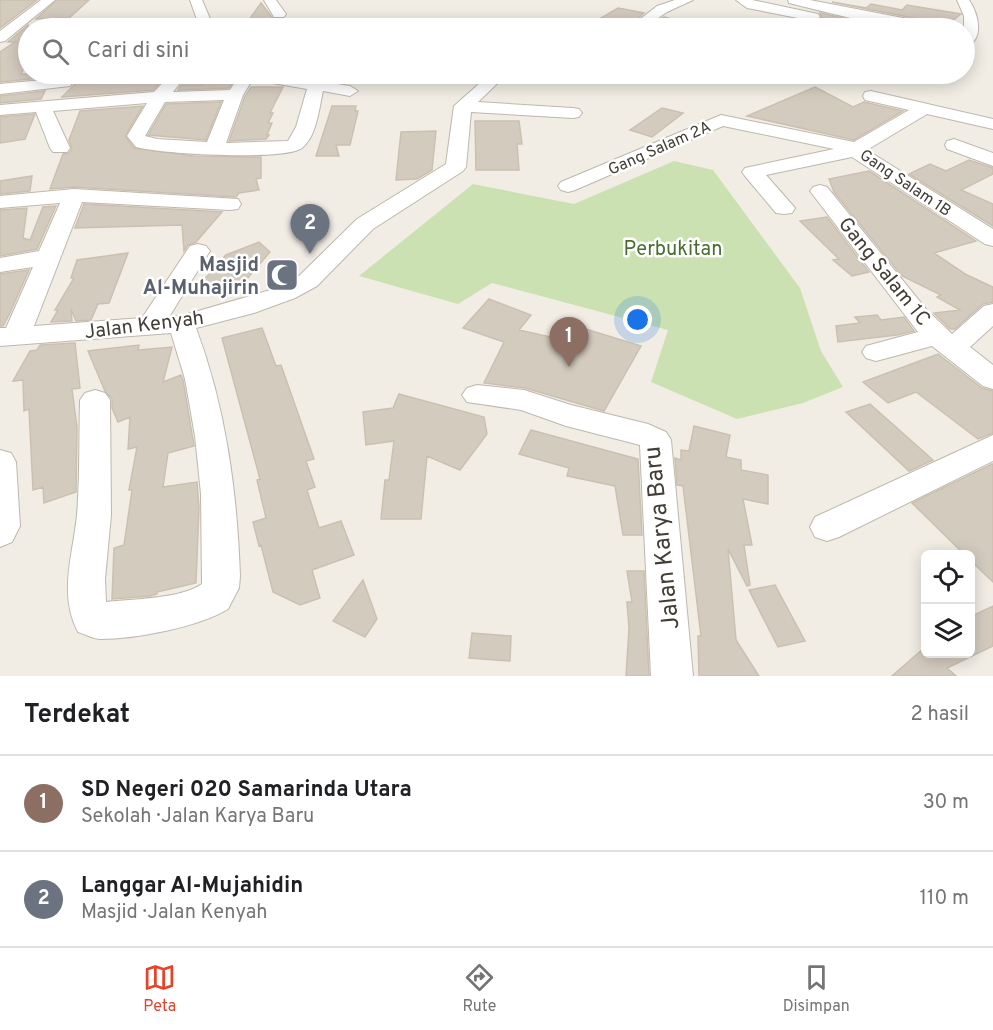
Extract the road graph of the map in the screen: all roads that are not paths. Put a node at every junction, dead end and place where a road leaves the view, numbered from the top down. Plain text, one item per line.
1 (49, 0) edge
2 (196, 0) edge
3 (270, 0) edge
4 (682, 0) edge
5 (742, 0) edge
6 (794, 0) edge
7 (963, 0) edge
8 (30, 14) junction
9 (279, 14) dead end
10 (10, 15) dead end
11 (25, 18) edge
12 (203, 18) edge
13 (650, 18) edge
14 (819, 18) edge
15 (880, 18) edge
16 (969, 18) edge
17 (18, 24) edge
18 (0, 38) edge
19 (32, 84) edge
20 (170, 84) edge
21 (242, 84) edge
22 (310, 84) edge
23 (488, 84) edge
24 (316, 85) junction
25 (0, 89) edge
26 (350, 92) dead end
27 (235, 95) junction
28 (871, 96) dead end
29 (159, 97) junction
30 (42, 106) junction
31 (463, 106) junction
32 (924, 108) junction
33 (0, 110) edge
34 (573, 113) dead end
35 (993, 124) edge
36 (215, 146) junction
37 (954, 146) dead end
38 (60, 148) dead end
39 (856, 149) junction
40 (993, 160) edge
41 (568, 186) dead end
42 (820, 191) dead end
43 (75, 195) junction
44 (0, 202) edge
45 (230, 204) dead end
46 (784, 208) dead end
47 (993, 239) edge
48 (198, 251) dead end
49 (48, 257) junction
50 (0, 265) edge
51 (993, 312) edge
52 (165, 325) junction
53 (8, 337) edge
54 (945, 342) junction
55 (876, 352) dead end
56 (993, 379) edge
57 (477, 395) dead end
58 (95, 400) dead end
59 (993, 447) edge
60 (0, 462) edge
61 (827, 527) dead end
62 (0, 532) edge
63 (672, 676) edge

1 - 8 street
2 - 12 street
3 - 9 street
4 - 13 street
5 - 14 street
6 - 15 street
7 - 16 street
8 - 10 street
8 - 11 street
17 - 18 street
19 - 25 street
20 - 29 street
21 - 27 street
22 - 24 street
23 - 31 street
24 - 26 street
24 - 36 street
27 - 29 street
27 - 36 street
28 - 32 street
29 - 30 street
29 - 36 street
30 - 33 street
30 - 38 street
31 - 34 street
31 - 52 street, Jalan Kenyah
32 - 35 street
32 - 39 street, Gang Salam 1B
37 - 40 street
39 - 41 street, Gang Salam 2A
39 - 46 street
39 - 47 street, Gang Salam 1B
42 - 54 street, Gang Salam 1C
43 - 44 street
43 - 45 street
43 - 49 street
48 - 52 street
49 - 50 street
49 - 53 street
51 - 54 street
52 - 53 street, Jalan Kenyah
52 - 58 street
54 - 55 street
54 - 56 street, Gang Salam 1C
57 - 63 street, Jalan Karya Baru
59 - 61 street
60 - 62 street

